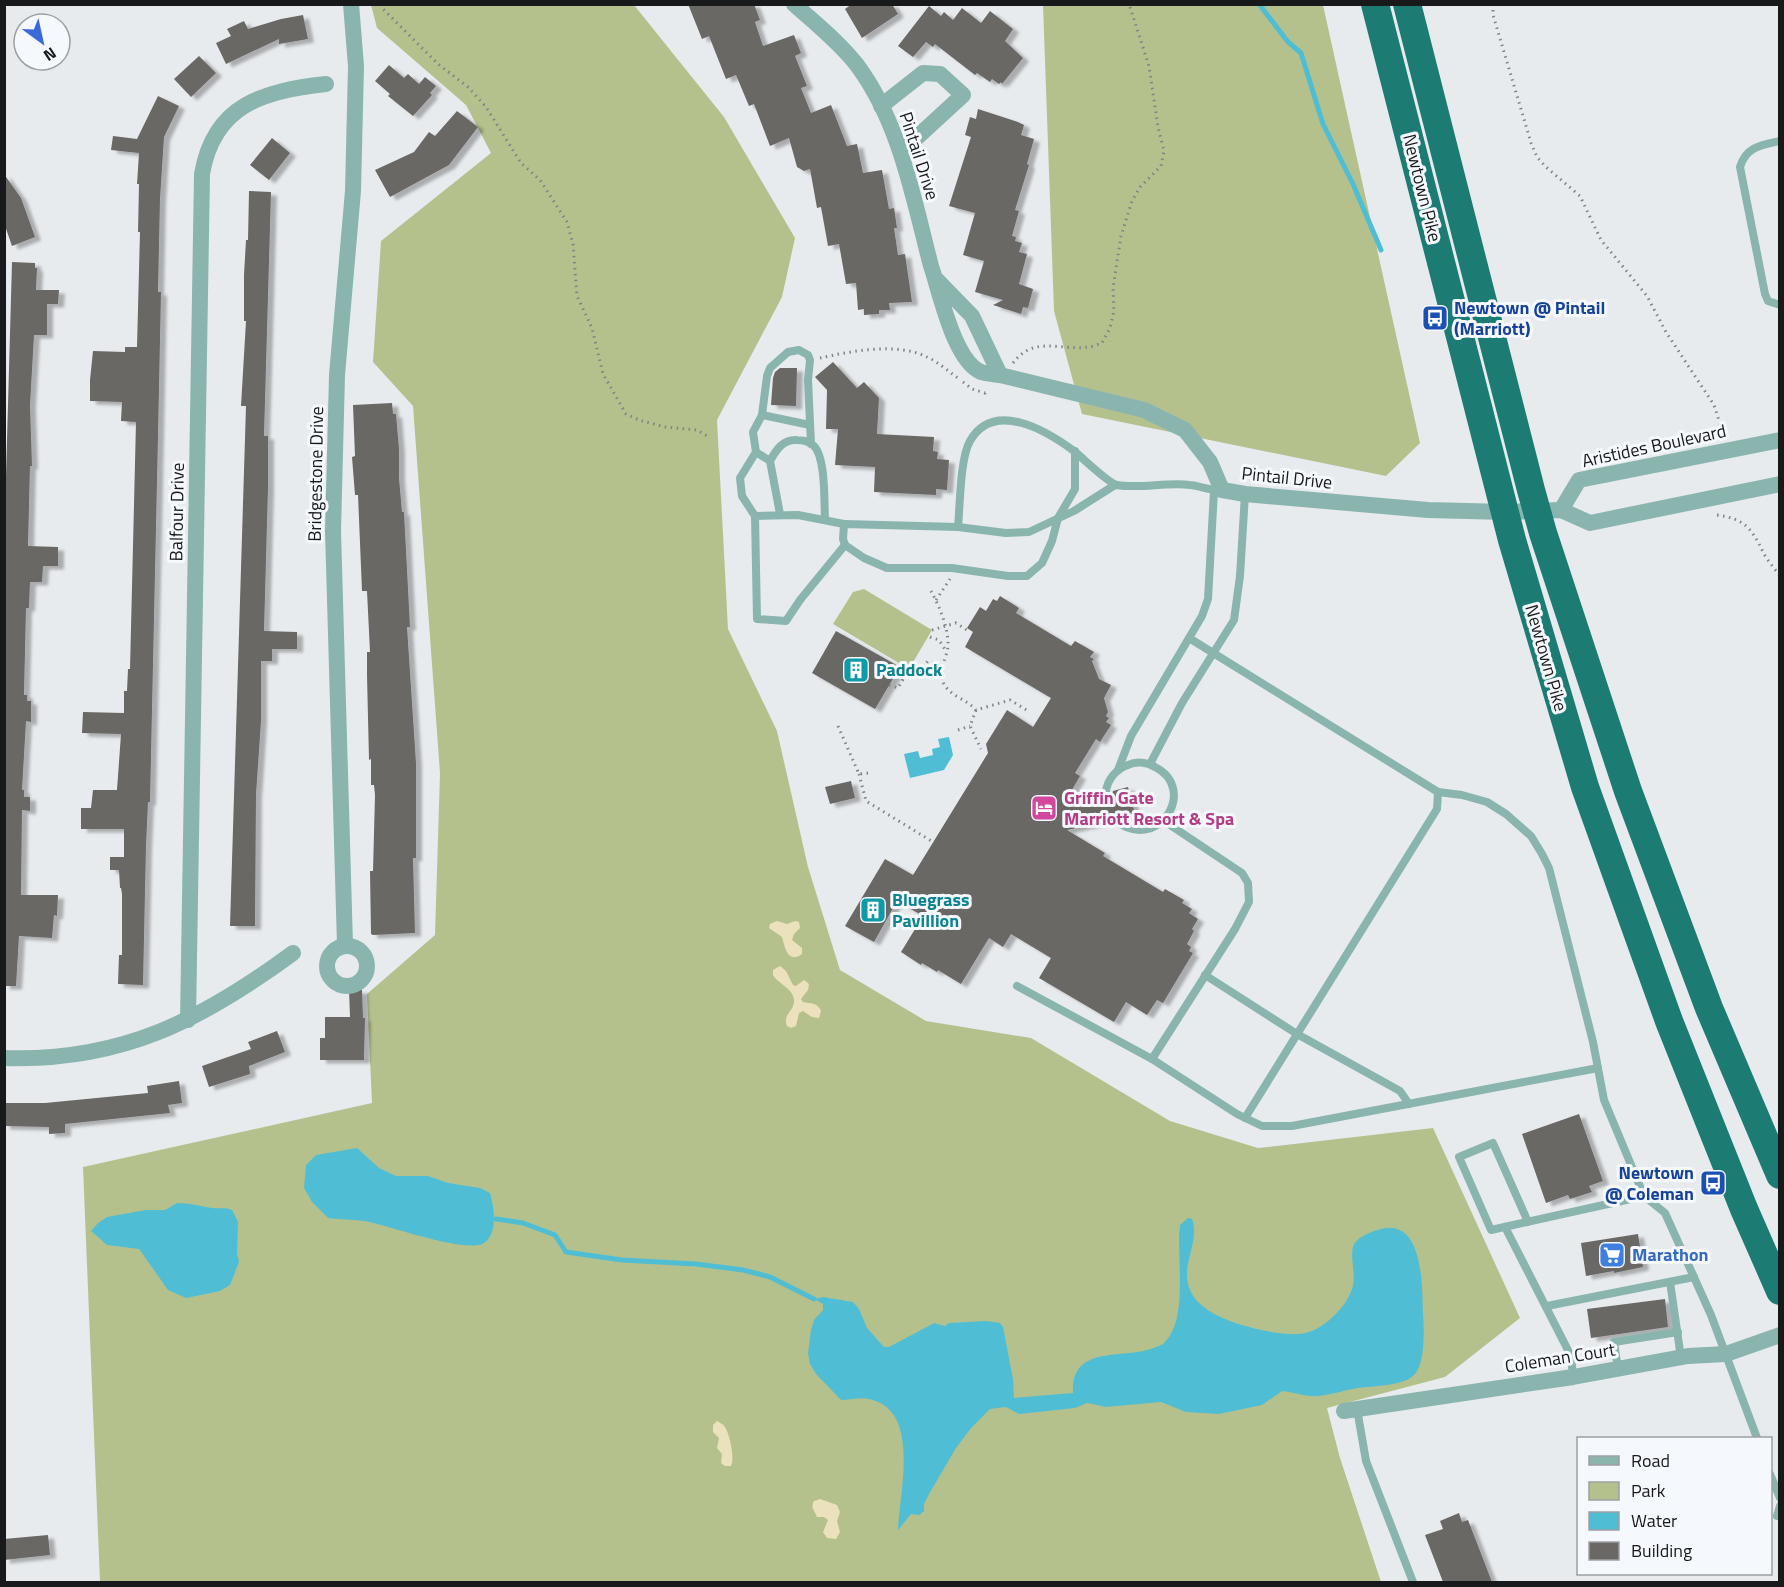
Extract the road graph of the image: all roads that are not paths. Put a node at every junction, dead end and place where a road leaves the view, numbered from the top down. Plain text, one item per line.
1 (351, 4) edge
2 (1375, 4) edge
3 (1407, 4) edge
4 (802, 7) edge
5 (326, 84) dead end
6 (881, 106) junction
7 (1779, 141) edge
8 (900, 152) junction
9 (936, 279) junction
10 (1779, 305) edge
11 (1001, 375) junction
12 (762, 415) junction
13 (810, 426) junction
14 (1779, 440) edge
15 (811, 444) junction
16 (1075, 451) junction
17 (756, 452) junction
18 (770, 462) junction
19 (1779, 484) edge
20 (1115, 485) junction
21 (1218, 491) junction
22 (1245, 494) junction
23 (1549, 510) junction
24 (1505, 512) junction
25 (780, 514) junction
26 (755, 516) junction
27 (1058, 518) junction
28 (825, 520) junction
29 (844, 524) junction
30 (958, 527) junction
31 (845, 545) junction
32 (1189, 638) junction
33 (1213, 654) junction
34 (1150, 764) junction
35 (1118, 770) junction
36 (1106, 792) dead end
37 (1438, 792) junction
38 (1113, 819) dead end
39 (1164, 821) junction
40 (345, 945) dead end
41 (294, 953) dead end
42 (1205, 975) junction
43 (1017, 986) dead end
44 (188, 1020) junction
45 (1297, 1034) junction
46 (4, 1058) edge
47 (1152, 1059) junction
48 (1598, 1068) junction
49 (1409, 1104) junction
50 (1245, 1118) junction
51 (1779, 1175) edge
52 (1644, 1196) junction
53 (1528, 1222) junction
54 (1505, 1227) junction
55 (1694, 1277) junction
56 (1670, 1282) junction
57 (1779, 1291) edge
58 (1547, 1306) junction
59 (1678, 1332) junction
60 (1779, 1335) edge
61 (1725, 1354) junction
62 (1681, 1358) junction
63 (1618, 1369) junction
64 (1574, 1377) junction
65 (1351, 1410) joint
66 (1757, 1437) edge
67 (1772, 1479) edge
68 (1779, 1498) edge
69 (1779, 1506) edge
70 (1777, 1516) dead end
71 (1413, 1582) edge

1 - 40 street, Bridgestone Drive
2 - 24 highway, Newtown Pike
3 - 23 highway, Newtown Pike
4 - 6 street, Pintail Drive
5 - 44 street, Balfour Drive
6 - 8 street, Pintail Drive
6 - 8 street
7 - 10 lane
8 - 9 street, Pintail Drive
9 - 11 street, Pintail Drive
9 - 11 street, Pintail Drive
11 - 21 street, Pintail Drive
12 - 13 lane
12 - 13 lane
12 - 17 lane
13 - 15 lane
14 - 23 street, Aristides Boulevard
15 - 18 lane
15 - 28 lane
16 - 20 lane
16 - 27 lane
16 - 30 lane
17 - 18 lane
17 - 26 lane
18 - 25 lane
19 - 23 street
20 - 21 lane
20 - 27 lane
21 - 22 street, Pintail Drive
21 - 32 lane
22 - 24 street, Pintail Drive
22 - 33 lane
23 - 24 street, Pintail Drive
23 - 51 highway, Newtown Pike
24 - 57 highway, Newtown Pike
25 - 26 lane
25 - 28 lane
26 - 31 lane
27 - 30 lane
27 - 31 lane
28 - 29 lane
29 - 30 lane
29 - 31 lane
32 - 33 lane
32 - 35 lane
33 - 34 lane
33 - 37 lane
34 - 35 lane
34 - 39 lane
35 - 36 lane
37 - 45 lane
37 - 48 lane
38 - 39 lane
39 - 42 lane
41 - 44 street
42 - 45 lane
42 - 47 lane
43 - 47 lane
44 - 46 street
45 - 49 lane
45 - 50 lane
47 - 50 lane
48 - 49 lane
48 - 52 lane
49 - 50 lane
52 - 53 lane
52 - 55 lane
53 - 54 lane
53 - 54 lane
54 - 58 lane
55 - 56 lane
55 - 61 lane
56 - 58 lane
56 - 59 lane
58 - 64 lane
59 - 62 lane
59 - 63 lane
60 - 61 street, Coleman Court
61 - 62 street, Coleman Court
61 - 66 lane
62 - 63 street, Coleman Court
63 - 64 street, Coleman Court
64 - 65 street, Coleman Court
65 - 71 lane
67 - 68 lane
69 - 70 lane

